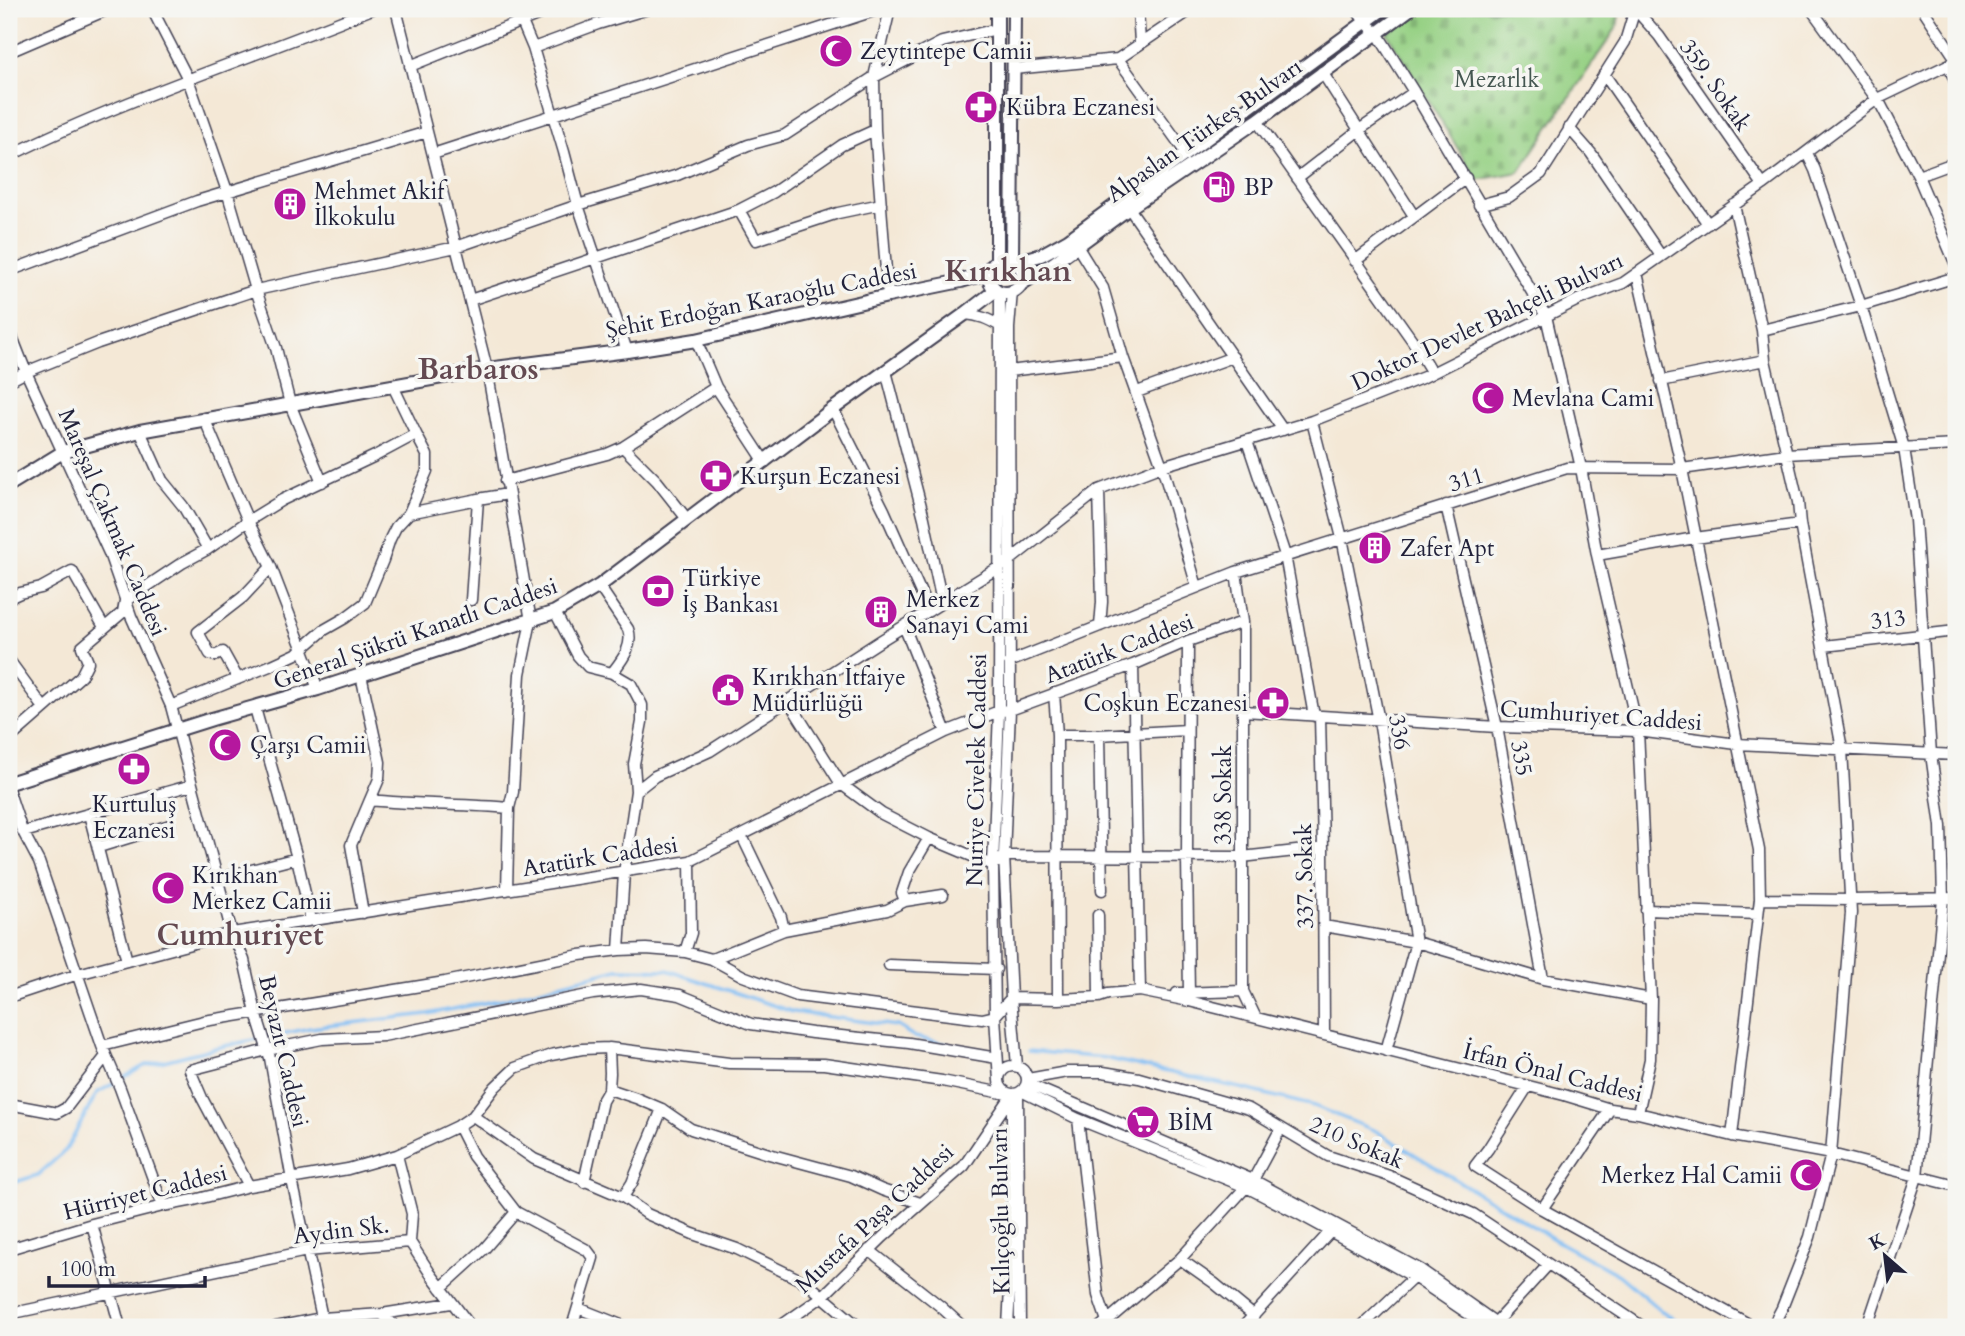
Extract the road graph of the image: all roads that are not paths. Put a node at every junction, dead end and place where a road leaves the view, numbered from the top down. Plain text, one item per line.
1 (109, 9) edge
2 (152, 9) edge
3 (372, 9) edge
4 (396, 9) edge
5 (520, 9) edge
6 (552, 9) edge
7 (648, 9) edge
8 (880, 9) edge
9 (890, 9) edge
10 (997, 9) edge
11 (1014, 9) edge
12 (1138, 9) edge
13 (1192, 9) edge
14 (1356, 9) edge
15 (1383, 9) edge
16 (1410, 9) edge
17 (1635, 9) edge
18 (1811, 9) edge
19 (1923, 9) edge
20 (522, 22) junction
21 (1365, 22) junction
22 (997, 29) junction
23 (1377, 33) junction
24 (1140, 43) junction
25 (533, 48) junction
26 (9, 52) edge
27 (1118, 59) junction
28 (1955, 65) edge
29 (410, 66) junction
30 (1013, 69) junction
31 (1322, 72) junction
32 (1604, 74) junction
33 (874, 77) junction
34 (188, 79) junction
35 (1956, 84) edge
36 (1414, 92) junction
37 (1879, 102) junction
38 (553, 116) junction
39 (1257, 121) junction
40 (1569, 128) junction
41 (875, 130) junction
42 (1359, 130) junction
43 (426, 132) junction
44 (1186, 153) junction
45 (1807, 153) junction
46 (433, 154) junction
47 (9, 156) edge
48 (1956, 162) edge
49 (1918, 176) junction
50 (1297, 178) junction
51 (1466, 178) junction
52 (1763, 185) junction
53 (227, 191) junction
54 (881, 204) junction
55 (578, 205) junction
56 (1479, 205) junction
57 (1734, 205) junction
58 (1129, 208) junction
59 (739, 210) junction
60 (1414, 216) junction
61 (1708, 223) junction
62 (1077, 246) junction
63 (456, 247) junction
64 (1661, 256) junction
65 (597, 258) junction
66 (1014, 261) junction
67 (1355, 261) junction
68 (994, 264) junction
69 (1956, 265) edge
70 (9, 271) edge
71 (1637, 273) junction
72 (1956, 277) edge
73 (1007, 289) junction
74 (256, 290) junction
75 (888, 296) junction
76 (470, 300) junction
77 (1861, 306) junction
78 (965, 314) junction
79 (1546, 316) junction
80 (1000, 326) junction
81 (9, 330) edge
82 (1762, 330) junction
83 (696, 340) junction
84 (627, 351) junction
85 (1123, 357) junction
86 (1233, 357) junction
87 (1765, 360) junction
88 (487, 369) junction
89 (886, 371) junction
90 (1009, 371) junction
91 (26, 372) junction
92 (1432, 373) junction
93 (9, 381) edge
94 (1661, 381) junction
95 (393, 386) junction
96 (716, 387) junction
97 (1137, 392) junction
98 (290, 404) junction
99 (834, 410) junction
100 (204, 418) junction
101 (1312, 421) junction
102 (1283, 430) junction
103 (139, 431) junction
104 (416, 434) junction
105 (1247, 440) junction
106 (1956, 444) edge
107 (623, 447) junction
108 (1904, 448) junction
109 (63, 452) junction
110 (1786, 454) junction
111 (765, 462) junction
112 (1163, 466) junction
113 (1581, 468) junction
114 (1682, 469) junction
115 (505, 481) junction
116 (322, 482) junction
117 (9, 485) edge
118 (1099, 490) junction
119 (508, 495) junction
120 (478, 499) junction
121 (1446, 505) junction
122 (409, 513) junction
123 (687, 519) junction
124 (248, 521) junction
125 (1800, 524) junction
126 (1342, 538) junction
127 (1695, 538) junction
128 (208, 550) junction
129 (1285, 555) junction
130 (1597, 555) junction
131 (1005, 564) junction
132 (271, 567) junction
133 (1236, 572) junction
134 (599, 586) junction
135 (1197, 587) junction
136 (9, 598) edge
137 (471, 600) dead end
138 (125, 601) junction
139 (942, 603) junction
140 (929, 611) junction
141 (555, 612) junction
142 (531, 621) junction
143 (1243, 622) junction
144 (1100, 625) junction
145 (904, 626) junction
146 (104, 627) junction
147 (1956, 631) edge
148 (1924, 634) junction
149 (1188, 641) junction
150 (1824, 646) junction
151 (303, 648) junction
152 (9, 660) edge
153 (1009, 662) junction
154 (1133, 665) junction
155 (611, 673) junction
156 (361, 675) junction
157 (238, 679) junction
158 (318, 689) junction
159 (1054, 693) junction
160 (788, 700) junction
161 (171, 706) junction
162 (44, 708) junction
163 (255, 708) junction
164 (1005, 711) junction
165 (1243, 711) junction
166 (1317, 716) junction
167 (1379, 721) junction
168 (1497, 727) junction
169 (1187, 730) junction
170 (178, 731) junction
171 (946, 732) junction
172 (1134, 732) junction
173 (1638, 732) junction
174 (1057, 735) junction
175 (1099, 735) junction
176 (9, 739) edge
177 (1737, 744) junction
178 (1842, 749) junction
179 (1931, 754) junction
180 (1956, 755) edge
181 (9, 783) edge
182 (841, 784) junction
183 (192, 785) junction
184 (636, 791) junction
185 (9, 792) edge
186 (370, 800) junction
187 (509, 808) junction
188 (89, 814) junction
189 (170, 825) dead end
190 (24, 832) junction
191 (741, 836) junction
192 (929, 838) junction
193 (99, 847) junction
194 (1324, 848) junction
195 (1004, 856) junction
196 (1058, 857) junction
197 (1101, 857) junction
198 (1136, 857) junction
199 (1242, 857) junction
200 (297, 858) junction
201 (1187, 858) junction
202 (690, 861) junction
203 (993, 865) junction
204 (624, 873) junction
205 (217, 879) junction
206 (507, 890) junction
207 (1102, 890) dead end
208 (943, 895) dead end
209 (1956, 898) edge
210 (1760, 899) junction
211 (1943, 899) junction
212 (1851, 900) junction
213 (905, 901) junction
214 (1646, 910) junction
215 (363, 913) junction
216 (1758, 914) junction
217 (1098, 915) dead end
218 (311, 920) junction
219 (1324, 926) junction
220 (783, 930) junction
221 (232, 933) junction
222 (1416, 942) junction
223 (619, 950) junction
224 (685, 952) junction
225 (712, 959) junction
226 (127, 961) junction
227 (889, 965) dead end
228 (996, 969) junction
229 (78, 974) junction
230 (1544, 979) junction
231 (1140, 991) junction
232 (1243, 991) junction
233 (1189, 994) junction
234 (9, 997) edge
235 (1099, 997) junction
236 (1011, 998) junction
237 (1058, 999) junction
238 (1651, 999) junction
239 (256, 1013) junction
240 (995, 1016) junction
241 (1255, 1016) junction
242 (1324, 1035) junction
243 (267, 1048) junction
244 (609, 1048) junction
245 (104, 1051) junction
246 (1386, 1051) junction
247 (998, 1058) junction
248 (1017, 1066) junction
249 (999, 1081) junction
250 (1528, 1086) junction
251 (609, 1089) junction
252 (1022, 1089) junction
253 (9, 1104) edge
254 (662, 1109) junction
255 (1610, 1109) junction
256 (1639, 1113) junction
257 (473, 1116) junction
258 (1078, 1119) junction
259 (458, 1126) junction
260 (1281, 1128) junction
261 (1732, 1136) junction
262 (1831, 1154) junction
263 (397, 1155) junction
264 (1917, 1177) junction
265 (292, 1180) junction
266 (584, 1182) junction
267 (1249, 1184) junction
268 (249, 1186) junction
269 (1956, 1186) edge
270 (623, 1197) junction
271 (920, 1203) junction
272 (163, 1206) junction
273 (1542, 1209) junction
274 (516, 1212) junction
275 (92, 1224) junction
276 (1330, 1232) junction
277 (410, 1242) junction
278 (9, 1249) edge
279 (869, 1250) junction
280 (307, 1251) junction
281 (1180, 1259) junction
282 (1548, 1265) junction
283 (1414, 1277) junction
284 (441, 1288) junction
285 (111, 1292) junction
286 (823, 1296) junction
287 (451, 1303) junction
288 (578, 1308) junction
289 (9, 1314) edge
290 (382, 1314) junction
291 (1254, 1316) junction
292 (323, 1323) edge
293 (1106, 1325) edge
294 (1494, 1326) edge
295 (120, 1327) edge
296 (276, 1327) edge
297 (396, 1327) edge
298 (471, 1327) edge
299 (572, 1327) edge
300 (626, 1327) edge
301 (779, 1327) edge
302 (859, 1327) edge
303 (963, 1327) edge
304 (1008, 1327) edge
305 (1020, 1327) edge
306 (1243, 1327) edge
307 (1361, 1327) edge
308 (1643, 1327) edge
309 (1754, 1327) edge
310 (1772, 1327) edge
311 (1867, 1327) edge

1 - 26 street
2 - 34 street
3 - 34 street
4 - 29 street
5 - 20 street
6 - 20 street
7 - 25 street
8 - 38 street
9 - 33 street
10 - 22 main road, Nuriye Civelek Caddesi
11 - 30 main road, Nuriye Civelek Caddesi
12 - 24 street
13 - 24 street
14 - 21 street
15 - 21 main road, Alpaslan Türkeş Bulvarı
16 - 23 main road, Alpaslan Türkeş Bulvarı
17 - 32 street
17 - 52 street, 359. Sokak
18 - 37 street
19 - 28 street
20 - 25 street
20 - 29 street
21 - 23 street
21 - 44 main road, Alpaslan Türkeş Bulvarı
22 - 33 street
22 - 68 main road, Nuriye Civelek Caddesi
23 - 31 main road, Alpaslan Türkeş Bulvarı
23 - 36 street
24 - 27 street
25 - 38 street
27 - 30 street
27 - 44 street
28 - 35 street
28 - 37 street, Doktor Devlet Bahçeli Bulvarı
29 - 43 street
30 - 66 main road, Nuriye Civelek Caddesi
31 - 39 main road, Alpaslan Türkeş Bulvarı
31 - 42 street
32 - 40 street
32 - 61 street
33 - 41 street
33 - 55 street
34 - 47 street
34 - 53 street
36 - 42 street
36 - 51 street
37 - 45 street, Doktor Devlet Bahçeli Bulvarı
37 - 49 street
38 - 46 street
38 - 55 street
39 - 50 street
39 - 58 main road, Alpaslan Türkeş Bulvarı
40 - 56 street
40 - 64 street
41 - 54 street
41 - 59 street
42 - 50 street
42 - 60 street
43 - 46 street
43 - 53 street
44 - 66 main road, Alpaslan Türkeş Bulvarı
45 - 52 street, Doktor Devlet Bahçeli Bulvarı
45 - 77 street
46 - 63 street
48 - 49 street
49 - 69 street
50 - 67 street
51 - 56 street
51 - 60 street
52 - 57 street, Doktor Devlet Bahçeli Bulvarı
53 - 70 street
53 - 74 street
54 - 59 street
54 - 75 street
55 - 63 street
55 - 65 street
56 - 79 street
57 - 61 street, Doktor Devlet Bahçeli Bulvarı
57 - 82 street
58 - 62 main road, Alpaslan Türkeş Bulvarı
58 - 86 street
59 - 65 street
60 - 67 street
61 - 64 street, Doktor Devlet Bahçeli Bulvarı
62 - 73 main road, Alpaslan Türkeş Bulvarı
62 - 85 street
63 - 74 street
63 - 76 street
64 - 71 street, Doktor Devlet Bahçeli Bulvarı
65 - 76 street
65 - 84 street
66 - 68 main road
66 - 73 main road, Nuriye Civelek Caddesi
67 - 92 street
68 - 73 main road, Nuriye Civelek Caddesi
68 - 75 main road, Şehit Erdoğan Karaoğlu Caddesi
71 - 79 street, Doktor Devlet Bahçeli Bulvarı
71 - 94 street
72 - 77 street
73 - 78 main road, General Şükrü Kanatlı Caddesi
73 - 80 street, Nuriye Civelek Caddesi
73 - 90 street, Nuriye Civelek Caddesi
74 - 91 street
74 - 98 street
75 - 83 main road, Şehit Erdoğan Karaoğlu Caddesi
76 - 88 street
77 - 82 street
77 - 108 street
78 - 80 street
78 - 89 main road, General Şükrü Kanatlı Caddesi
79 - 92 street, Doktor Devlet Bahçeli Bulvarı
79 - 113 street
80 - 131 street, Nuriye Civelek Caddesi
81 - 91 street, Mareşal Çakmak Caddesi
82 - 87 street
83 - 84 main road, Şehit Erdoğan Karaoğlu Caddesi
83 - 96 street
84 - 88 main road, Şehit Erdoğan Karaoğlu Caddesi
85 - 90 street
85 - 97 street
86 - 97 street
86 - 102 street
87 - 94 street
87 - 110 street
88 - 95 main road, Şehit Erdoğan Karaoğlu Caddesi
88 - 115 street
89 - 99 main road, General Şükrü Kanatlı Caddesi
89 - 139 street
90 - 131 street, Nuriye Civelek Caddesi
91 - 93 street
91 - 109 street, Mareşal Çakmak Caddesi
92 - 101 street, Doktor Devlet Bahçeli Bulvarı
94 - 114 street
95 - 98 main road, Şehit Erdoğan Karaoğlu Caddesi
95 - 104 street
96 - 107 street
96 - 111 street
97 - 112 street
98 - 100 main road, Şehit Erdoğan Karaoğlu Caddesi
98 - 116 street
99 - 111 main road, General Şükrü Kanatlı Caddesi
99 - 140 street
100 - 103 main road, Şehit Erdoğan Karaoğlu Caddesi
100 - 124 street
101 - 102 street, Doktor Devlet Bahçeli Bulvarı
101 - 126 street, 336
102 - 105 street, Doktor Devlet Bahçeli Bulvarı
103 - 109 main road, Şehit Erdoğan Karaoğlu Caddesi
103 - 128 street
104 - 116 street
104 - 122 street
105 - 112 street, Doktor Devlet Bahçeli Bulvarı
105 - 129 street, 337. Sokak
106 - 108 street, 311
107 - 115 street
107 - 123 street
108 - 110 street, 311
108 - 148 street
109 - 117 main road, Şehit Erdoğan Karaoğlu Caddesi
109 - 138 street, Mareşal Çakmak Caddesi
110 - 114 street, 311
110 - 125 street
111 - 123 main road, General Şükrü Kanatlı Caddesi
112 - 118 street, Doktor Devlet Bahçeli Bulvarı
112 - 135 street
113 - 114 street, 311
113 - 121 street, 311
113 - 130 street
114 - 127 street
115 - 119 street
116 - 124 street
118 - 131 street, Doktor Devlet Bahçeli Bulvarı
118 - 144 street
119 - 120 street
119 - 142 street
120 - 122 street
120 - 137 street
121 - 126 street, 311
121 - 168 street, 335
122 - 151 street
123 - 134 main road, General Şükrü Kanatlı Caddesi
124 - 128 street
124 - 132 street
125 - 127 street
125 - 150 street
126 - 129 street, 311
126 - 167 street, 336
127 - 130 street
127 - 177 street
128 - 138 street
129 - 133 street, 311
129 - 166 street, 337. Sokak
130 - 173 street
131 - 139 street, Doktor Devlet Bahçeli Bulvarı
131 - 153 street, Nuriye Civelek Caddesi
131 - 164 street, Nuriye Civelek Caddesi
132 - 151 street
132 - 157 street
133 - 135 street, 311
133 - 143 street, 338 Sokak
134 - 141 main road, General Şükrü Kanatlı Caddesi
134 - 155 street
135 - 144 street, 311
136 - 146 street
138 - 146 street
138 - 161 street, Mareşal Çakmak Caddesi
139 - 140 street, Doktor Devlet Bahçeli Bulvarı
140 - 145 street, Doktor Devlet Bahçeli Bulvarı
141 - 142 main road, General Şükrü Kanatlı Caddesi
141 - 155 street
142 - 156 main road, General Şükrü Kanatlı Caddesi
142 - 187 street
143 - 149 street, Atatürk Caddesi
143 - 165 street, 338 Sokak
144 - 153 street, 311
145 - 160 street, Doktor Devlet Bahçeli Bulvarı
145 - 171 street
146 - 162 street
147 - 148 street, 313
148 - 150 street, 313
148 - 179 street
149 - 154 street, Atatürk Caddesi
149 - 169 street
150 - 178 street
151 - 157 street
151 - 158 street
152 - 162 street
153 - 164 street, Nuriye Civelek Caddesi
154 - 159 street, Atatürk Caddesi
154 - 172 street
155 - 184 street
156 - 158 main road, General Şükrü Kanatlı Caddesi
156 - 186 street
157 - 161 street
158 - 163 main road, General Şükrü Kanatlı Caddesi
159 - 164 street, Atatürk Caddesi
159 - 174 street
160 - 182 street
160 - 184 street, Doktor Devlet Bahçeli Bulvarı
161 - 170 street, Mareşal Çakmak Caddesi
162 - 176 street
163 - 170 main road, General Şükrü Kanatlı Caddesi
163 - 200 street
164 - 171 street, Atatürk Caddesi
164 - 195 street, Nuriye Civelek Caddesi
164 - 203 street, Nuriye Civelek Caddesi
165 - 166 street, Cumhuriyet Caddesi
165 - 199 street, 338 Sokak
166 - 167 street, Cumhuriyet Caddesi
166 - 194 street, 337. Sokak
167 - 168 street, Cumhuriyet Caddesi
167 - 222 street, 336
168 - 173 street, Cumhuriyet Caddesi
168 - 230 street, 335
169 - 172 street
169 - 201 street
170 - 181 main road, General Şükrü Kanatlı Caddesi
170 - 183 street, Beyazıt Caddesi
171 - 182 street, Atatürk Caddesi
172 - 175 street
172 - 198 street
173 - 177 street, Cumhuriyet Caddesi
173 - 214 street
174 - 175 street
174 - 196 street
175 - 197 street
177 - 178 street, Cumhuriyet Caddesi
177 - 210 street
178 - 179 street, Cumhuriyet Caddesi
178 - 212 street
179 - 180 street, Cumhuriyet Caddesi
179 - 211 street
182 - 191 street, Atatürk Caddesi
182 - 192 street
183 - 188 street
183 - 205 street, Beyazıt Caddesi
184 - 204 street
185 - 190 street
186 - 187 street
186 - 215 street
187 - 206 street
188 - 190 street
188 - 193 street
189 - 193 street
190 - 229 street
191 - 202 street, Atatürk Caddesi
191 - 220 street
192 - 203 street
192 - 213 street
193 - 226 street
194 - 199 street
194 - 219 street, 337. Sokak
195 - 196 street
195 - 203 street
195 - 236 street, Nuriye Civelek Caddesi
196 - 197 street
196 - 237 street
197 - 198 street
197 - 207 street
198 - 201 street
198 - 231 street
199 - 201 street
199 - 232 street, 338 Sokak
200 - 205 street
200 - 218 street
201 - 233 street
202 - 204 street, Atatürk Caddesi
202 - 224 street
203 - 228 street, Nuriye Civelek Caddesi
204 - 206 street, Atatürk Caddesi
204 - 223 street
205 - 221 street, Beyazıt Caddesi
206 - 215 street, Atatürk Caddesi
208 - 213 street
209 - 211 street
210 - 212 street
210 - 216 street
211 - 212 street
211 - 264 street
212 - 262 street
213 - 220 street
214 - 216 street
214 - 238 street
215 - 218 street, Atatürk Caddesi
216 - 261 street
217 - 235 street
218 - 221 street, Atatürk Caddesi
219 - 222 street
219 - 242 street, 337. Sokak
220 - 225 street
221 - 226 street, Atatürk Caddesi
221 - 239 street, Beyazıt Caddesi
222 - 230 street
222 - 246 street, 336
223 - 224 street
223 - 239 street
224 - 225 street
225 - 240 street
226 - 229 street, Atatürk Caddesi
227 - 228 street
228 - 240 street, Nuriye Civelek Caddesi
229 - 234 street, Atatürk Caddesi
229 - 245 street
230 - 238 street
231 - 233 street, İrfan Önal Caddesi
231 - 235 street, İrfan Önal Caddesi
231 - 241 street, İrfan Önal Caddesi
232 - 233 street, İrfan Önal Caddesi
232 - 241 street, 338 Sokak
235 - 237 street, İrfan Önal Caddesi
236 - 237 street, İrfan Önal Caddesi
236 - 240 street
236 - 248 street, Nuriye Civelek Caddesi
238 - 256 street
239 - 243 street, Beyazıt Caddesi
239 - 245 street
240 - 247 street, Nuriye Civelek Caddesi
241 - 242 street, İrfan Önal Caddesi
242 - 246 street, İrfan Önal Caddesi
243 - 247 street
243 - 265 street, Beyazıt Caddesi
243 - 268 street
244 - 251 street
244 - 252 street, Hürriyet Caddesi
244 - 257 street, Hürriyet Caddesi
245 - 253 street
245 - 272 street
246 - 250 street, İrfan Önal Caddesi
247 - 249 street, Nuriye Civelek Caddesi
248 - 249 street
248 - 252 street
249 - 252 street
250 - 255 street, İrfan Önal Caddesi
250 - 273 street
251 - 254 street
251 - 266 street
252 - 258 street
252 - 260 street, 210 Sokak
252 - 267 street
252 - 271 street, Mustafa Paşa Caddesi
252 - 304 street, Kılıçoğlu Bulvarı
252 - 305 street, Kılıçoğlu Bulvarı
254 - 270 street
254 - 271 street
255 - 256 street, İrfan Önal Caddesi
255 - 273 street
256 - 261 street, İrfan Önal Caddesi
257 - 259 street, Hürriyet Caddesi
257 - 266 street
258 - 267 street
258 - 293 street
259 - 263 street, Hürriyet Caddesi
259 - 274 street
260 - 267 street
260 - 282 street, 210 Sokak
261 - 262 street, İrfan Önal Caddesi
262 - 264 street, İrfan Önal Caddesi
262 - 310 street
263 - 265 street, Hürriyet Caddesi
263 - 277 street
264 - 269 street, İrfan Önal Caddesi
264 - 311 street
265 - 268 street, Hürriyet Caddesi
265 - 280 street, Beyazıt Caddesi
266 - 270 street
267 - 276 street
267 - 281 street
267 - 294 street
268 - 272 street, Hürriyet Caddesi
270 - 286 street
271 - 279 street, Mustafa Paşa Caddesi
272 - 275 street, Hürriyet Caddesi
273 - 309 street
274 - 284 street
274 - 288 street
275 - 278 street, Hürriyet Caddesi
275 - 285 street
276 - 283 street
276 - 291 street
277 - 280 street, Aydin Sk.
277 - 284 street, Aydin Sk.
279 - 286 street, Mustafa Paşa Caddesi
279 - 303 street
280 - 285 street, Aydin Sk.
280 - 292 street, Beyazıt Caddesi
281 - 291 street
281 - 293 street
282 - 294 street
282 - 308 street, 210 Sokak
283 - 294 street
283 - 307 street
284 - 287 street, Aydin Sk.
285 - 289 street, Aydin Sk.
285 - 295 street
286 - 301 street, Mustafa Paşa Caddesi
286 - 302 street
287 - 290 street
287 - 298 street, Aydin Sk.
288 - 299 street
288 - 300 street
290 - 292 street
290 - 297 street
291 - 306 street
292 - 296 street

